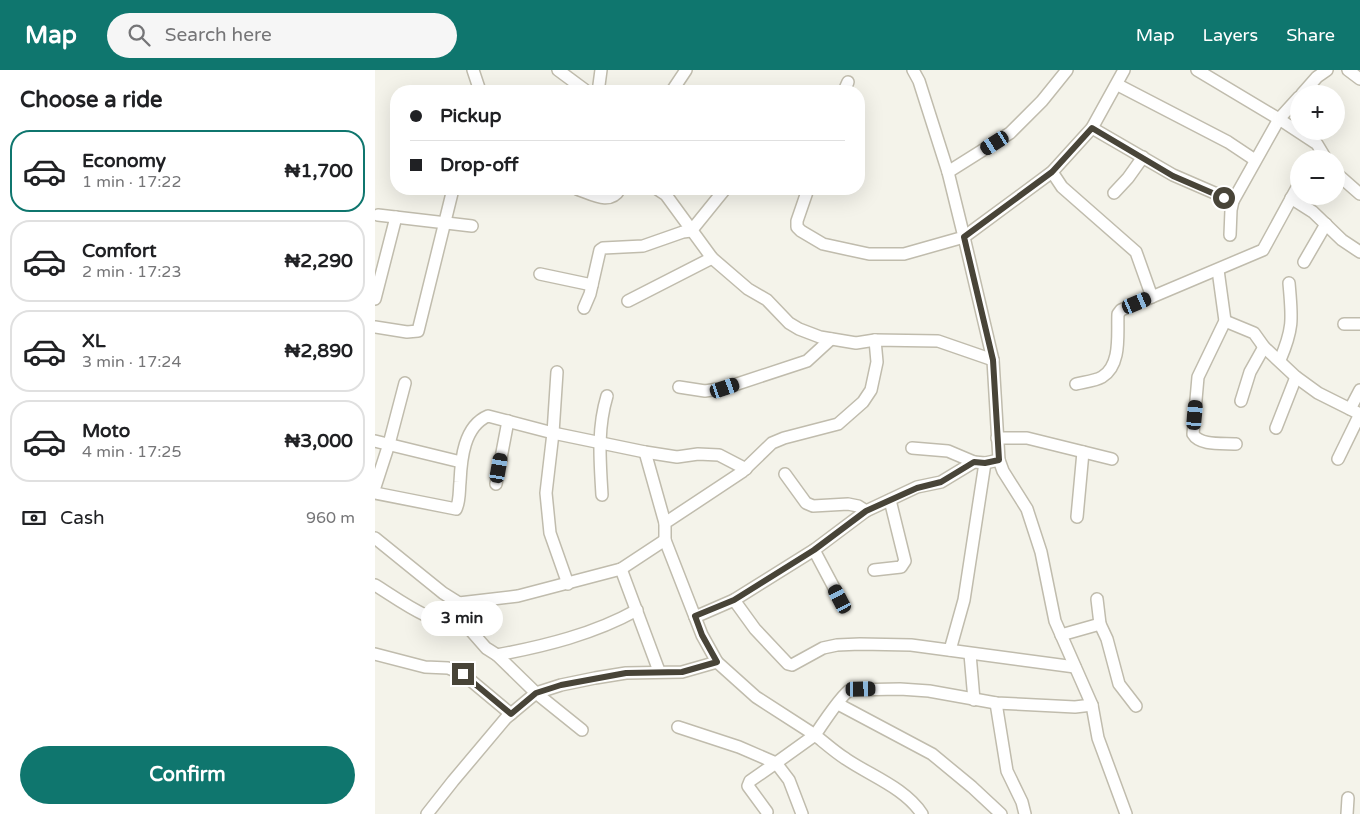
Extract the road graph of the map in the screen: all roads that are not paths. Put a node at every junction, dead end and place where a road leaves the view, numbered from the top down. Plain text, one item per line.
1 (473, 70) edge
2 (558, 70) edge
3 (601, 70) edge
4 (686, 70) edge
5 (913, 70) edge
6 (1067, 70) edge
7 (1124, 70) edge
8 (1197, 70) edge
9 (1327, 70) edge
10 (1348, 70) edge
11 (1360, 79) edge
12 (478, 85) edge
13 (578, 85) edge
14 (599, 85) dead end
15 (675, 85) edge
16 (1118, 85) junction
17 (1310, 85) edge
18 (1290, 107) edge
19 (1279, 119) junction
20 (1092, 128) junction
21 (1318, 150) edge
22 (1143, 157) junction
23 (1255, 160) junction
24 (947, 172) junction
25 (1052, 172) junction
26 (1345, 181) edge
27 (1115, 193) dead end
28 (1360, 194) edge
29 (451, 195) edge
30 (597, 195) edge
31 (616, 195) edge
32 (666, 195) edge
33 (720, 195) edge
34 (806, 195) edge
35 (1290, 200) edge
36 (1233, 201) junction
37 (1302, 205) edge
38 (379, 215) dead end
39 (396, 217) junction
40 (444, 222) junction
41 (1326, 224) junction
42 (472, 226) dead end
43 (691, 231) junction
44 (1230, 235) dead end
45 (964, 237) junction
46 (1360, 252) edge
47 (712, 258) junction
48 (1304, 262) dead end
49 (1217, 270) junction
50 (540, 274) dead end
51 (1289, 283) dead end
52 (592, 285) junction
53 (1152, 297) junction
54 (375, 299) edge
55 (628, 301) dead end
56 (584, 308) dead end
57 (1225, 321) junction
58 (1344, 324) dead end
59 (1360, 324) edge
60 (375, 327) edge
61 (831, 339) junction
62 (875, 340) junction
63 (1264, 347) junction
64 (993, 360) junction
65 (1279, 360) junction
66 (557, 372) dead end
67 (1296, 377) junction
68 (405, 383) dead end
69 (1076, 384) dead end
70 (679, 387) dead end
71 (1360, 390) edge
72 (607, 396) dead end
73 (1241, 401) dead end
74 (1357, 412) edge
75 (508, 421) junction
76 (1276, 428) dead end
77 (553, 432) junction
78 (997, 438) junction
79 (375, 441) edge
80 (600, 442) junction
81 (389, 444) junction
82 (1236, 444) dead end
83 (912, 448) dead end
84 (645, 452) junction
85 (1083, 452) junction
86 (1111, 459) dead end
87 (1338, 459) dead end
88 (999, 460) junction
89 (461, 462) junction
90 (980, 462) junction
91 (746, 469) junction
92 (785, 474) dead end
93 (496, 484) dead end
94 (375, 488) edge
95 (375, 493) edge
96 (602, 494) dead end
97 (890, 500) junction
98 (866, 511) junction
99 (1077, 517) dead end
100 (665, 523) junction
101 (375, 538) edge
102 (665, 540) junction
103 (814, 550) junction
104 (621, 569) junction
105 (874, 570) dead end
106 (568, 584) junction
107 (375, 585) edge
108 (840, 599) dead end
109 (1097, 599) dead end
110 (734, 600) junction
111 (459, 603) junction
112 (637, 610) junction
113 (695, 616) junction
114 (465, 624) junction
115 (1100, 624) junction
116 (1061, 635) junction
117 (950, 650) junction
118 (375, 654) edge
119 (970, 654) junction
120 (497, 656) junction
121 (717, 662) junction
122 (1075, 667) junction
123 (659, 671) junction
124 (536, 693) junction
125 (974, 700) junction
126 (996, 703) junction
127 (838, 704) junction
128 (1092, 706) junction
129 (1136, 706) dead end
130 (511, 714) junction
131 (678, 727) dead end
132 (581, 730) dead end
133 (815, 735) junction
134 (776, 763) junction
135 (1348, 798) dead end
136 (767, 812) dead end
137 (427, 814) edge
138 (802, 814) edge
139 (921, 814) edge
140 (1001, 814) edge
141 (1025, 814) edge
142 (1126, 814) edge
143 (1347, 814) edge

1 - 12 street
2 - 13 street
3 - 14 street
4 - 15 street
5 - 24 street
6 - 24 street
7 - 16 street
8 - 19 street
9 - 17 street
10 - 11 street
16 - 20 street
16 - 23 street
18 - 19 street
19 - 21 street
19 - 23 street
20 - 22 street
20 - 25 street
22 - 27 street
22 - 36 street
23 - 36 street
24 - 45 street
25 - 45 street
25 - 53 street
26 - 28 street
29 - 40 street
30 - 31 street
32 - 43 street
33 - 43 street
34 - 45 street
35 - 49 street
36 - 44 street
37 - 41 street
38 - 39 street
39 - 40 street
39 - 54 street
40 - 42 street
40 - 60 street
41 - 46 street
41 - 48 street
43 - 47 street
43 - 52 street
45 - 64 street
47 - 55 street
47 - 61 street
49 - 53 street
49 - 57 street
50 - 52 street
51 - 65 street
52 - 56 street
53 - 69 street
57 - 63 street
57 - 82 street
58 - 59 street
61 - 62 street
61 - 70 street
62 - 64 street
62 - 91 street
63 - 65 street
63 - 73 street
64 - 78 street
65 - 67 street
66 - 77 street
67 - 74 street
67 - 76 street
68 - 81 street
71 - 74 street
72 - 80 street
74 - 87 street
75 - 77 street
75 - 89 street
75 - 93 street
77 - 80 street
77 - 106 street
78 - 85 street
78 - 88 street
79 - 81 street
80 - 84 street
80 - 96 street
81 - 89 street
81 - 94 street
83 - 90 street
84 - 91 street
84 - 100 street
85 - 86 street
85 - 99 street
88 - 90 street
88 - 116 street
89 - 95 street
90 - 97 street
90 - 117 street
91 - 100 street
92 - 98 street
97 - 98 street
97 - 105 street
98 - 103 street
100 - 102 street
101 - 111 street
102 - 104 street
102 - 113 street
103 - 108 street
103 - 110 street
104 - 106 street
104 - 112 street
106 - 111 street
107 - 114 street
109 - 115 street
110 - 113 street
110 - 117 street
111 - 114 street
112 - 120 street
112 - 123 street
113 - 121 street
114 - 120 street
115 - 116 street
115 - 129 street
116 - 122 street
117 - 119 street
118 - 130 street
119 - 122 street
119 - 125 street
120 - 124 street
121 - 123 street
121 - 133 street
122 - 128 street
123 - 124 street
124 - 130 street
124 - 132 street
125 - 126 street
125 - 127 street
126 - 128 street
126 - 141 street
127 - 133 street
127 - 140 street
128 - 142 street
130 - 137 street
131 - 134 street
133 - 134 street
133 - 139 street
134 - 136 street
134 - 138 street
135 - 143 street

